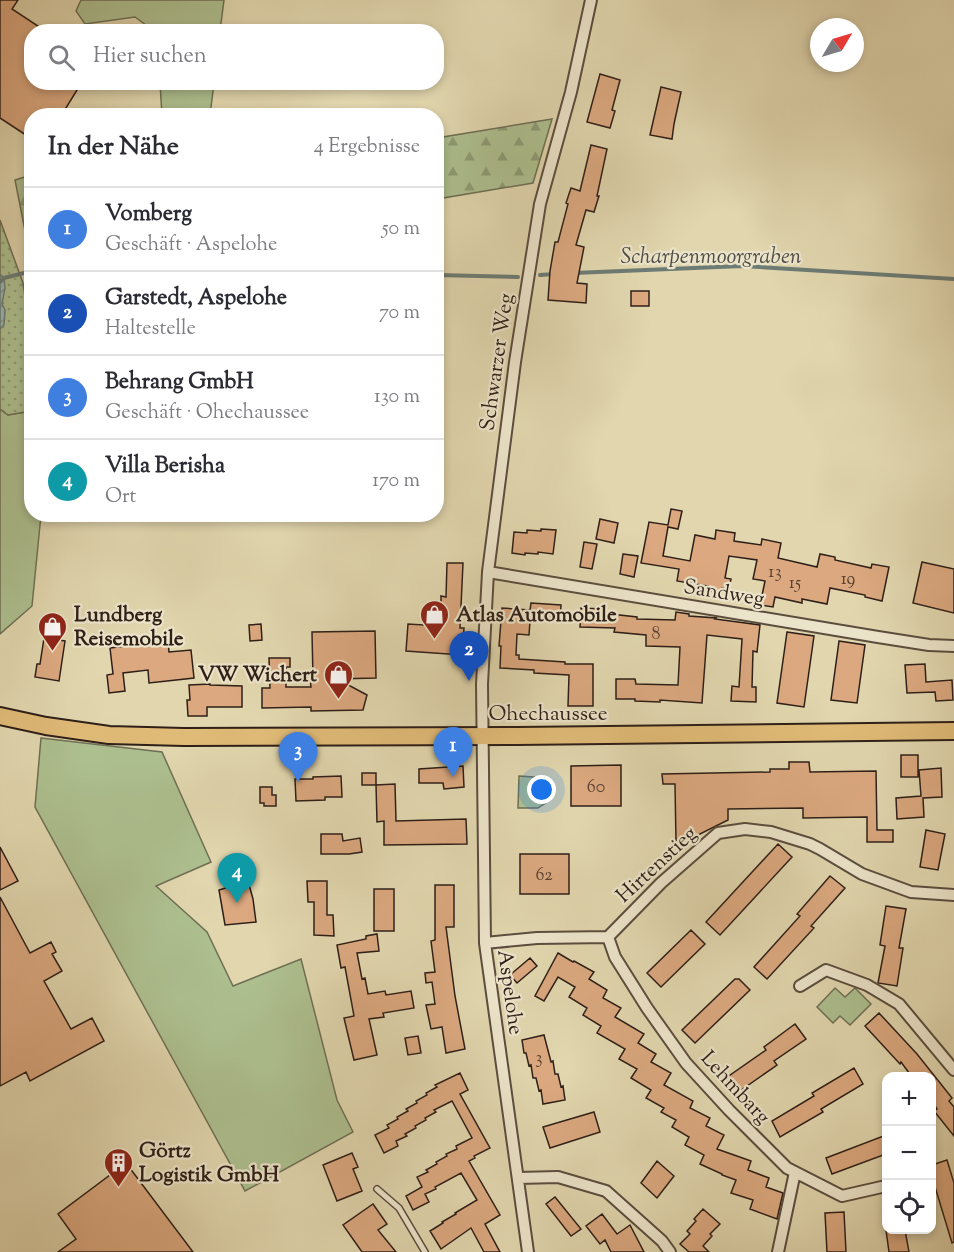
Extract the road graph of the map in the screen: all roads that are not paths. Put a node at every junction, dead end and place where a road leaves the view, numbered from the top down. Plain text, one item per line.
1 (591, 0) edge
2 (488, 572) junction
3 (954, 646) edge
4 (0, 716) edge
5 (954, 731) edge
6 (483, 735) junction
7 (954, 895) edge
8 (608, 937) junction
9 (485, 943) junction
10 (800, 986) dead end
11 (954, 1070) edge
12 (795, 1172) junction
13 (518, 1178) junction
14 (882, 1187) edge
15 (377, 1190) dead end
16 (425, 1252) edge
17 (528, 1252) edge
18 (670, 1252) edge
19 (778, 1252) edge

1 - 2 street, Schwarzer Weg
2 - 3 street, Sandweg
2 - 6 street, Schwarzer Weg
4 - 6 main road, Ohechaussee
5 - 6 main road, Ohechaussee
6 - 9 street, Aspelohe
7 - 8 street, Hirtenstieg
8 - 9 street
8 - 12 street, Lehmbarg
9 - 13 street, Aspelohe
10 - 11 street
12 - 14 street, Lehmbarg
12 - 19 street
13 - 17 street, Aspelohe
13 - 18 street
15 - 16 lane

